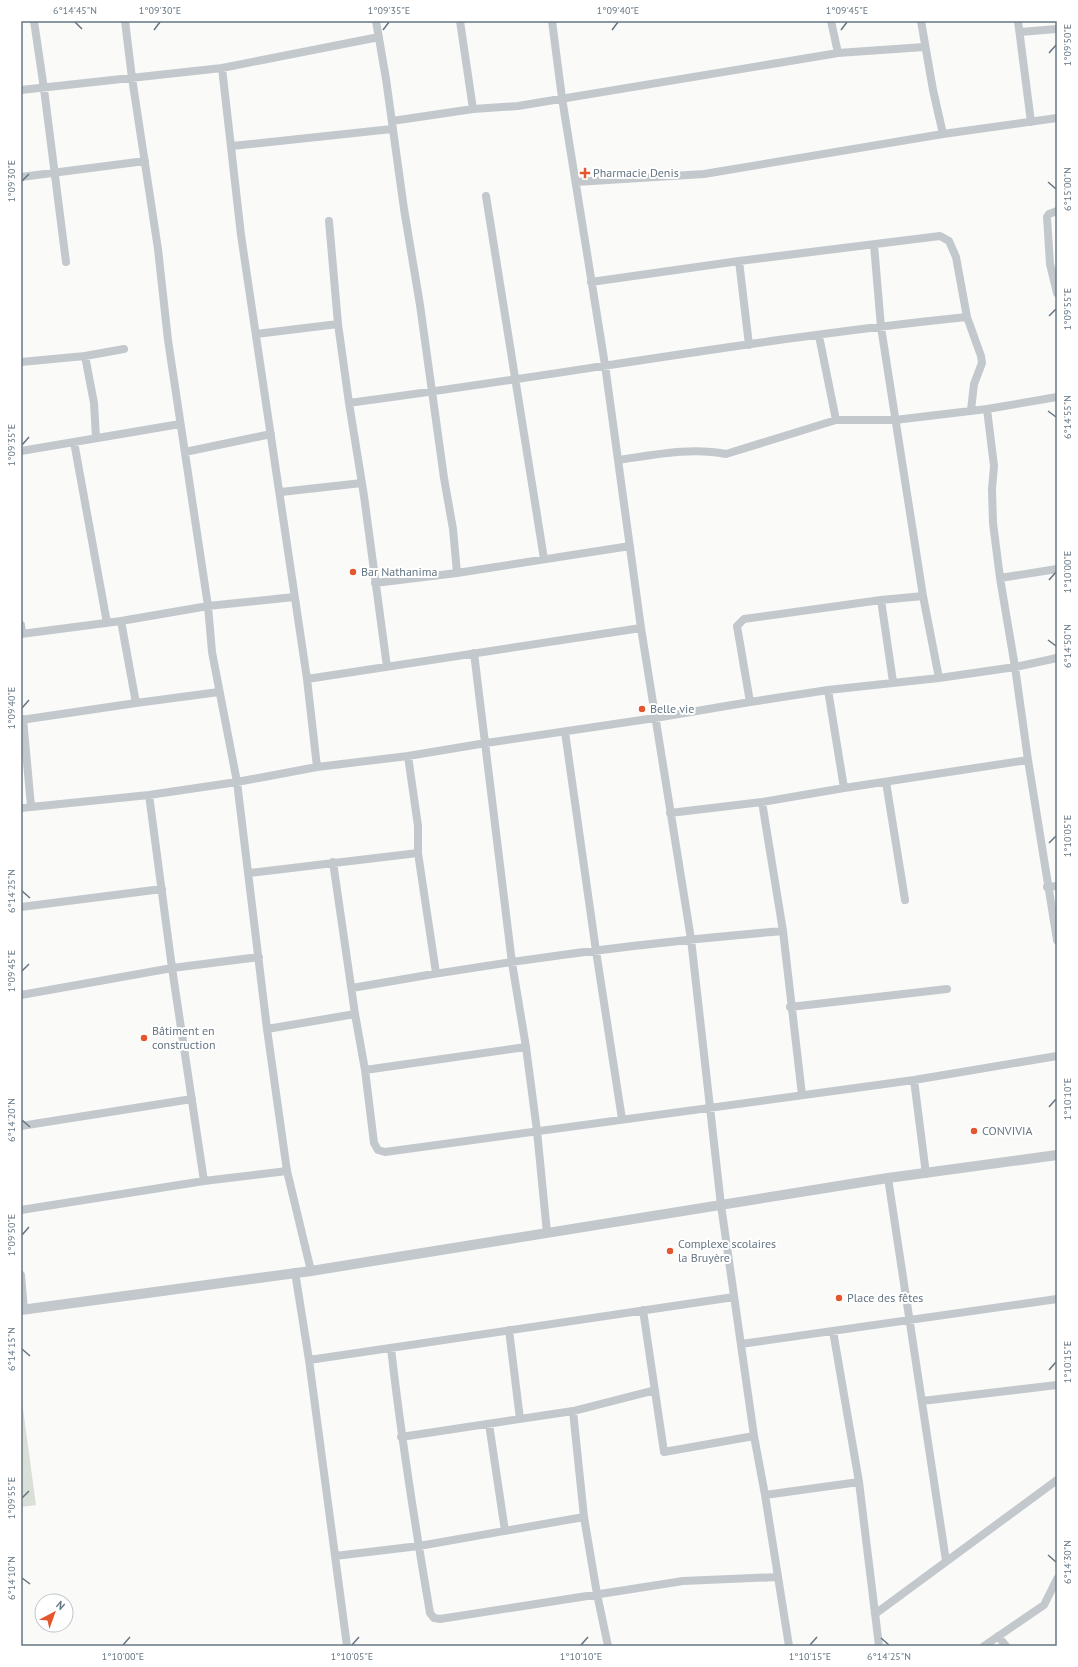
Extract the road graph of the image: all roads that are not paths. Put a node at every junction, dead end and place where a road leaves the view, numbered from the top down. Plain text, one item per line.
1 (34, 21) edge
2 (126, 21) edge
3 (376, 21) edge
4 (460, 21) edge
5 (552, 21) edge
6 (831, 21) edge
7 (921, 21) edge
8 (1018, 21) edge
9 (1057, 29) edge
10 (1020, 32) junction
11 (379, 37) junction
12 (924, 47) junction
13 (838, 53) junction
14 (222, 68) junction
15 (132, 78) junction
16 (44, 89) junction
17 (21, 90) edge
18 (562, 98) junction
19 (473, 109) junction
20 (1057, 118) edge
21 (1031, 122) junction
22 (392, 125) junction
23 (943, 134) junction
24 (232, 146) junction
25 (145, 161) junction
26 (54, 172) junction
27 (21, 177) edge
28 (576, 182) junction
29 (486, 196) dead end
30 (1057, 211) edge
31 (328, 221) dead end
32 (874, 245) junction
33 (739, 261) junction
34 (66, 262) dead end
35 (591, 282) junction
36 (1057, 293) edge
37 (967, 317) junction
38 (338, 324) junction
39 (881, 327) junction
40 (256, 334) junction
41 (819, 336) junction
42 (748, 345) junction
43 (124, 349) dead end
44 (85, 356) junction
45 (21, 362) edge
46 (605, 365) junction
47 (514, 380) junction
48 (432, 392) junction
49 (1057, 397) edge
50 (349, 404) junction
51 (987, 409) junction
52 (971, 410) junction
53 (836, 420) junction
54 (895, 420) junction
55 (180, 424) junction
56 (271, 434) junction
57 (96, 438) junction
58 (74, 442) junction
59 (21, 451) edge
60 (185, 452) junction
61 (618, 460) junction
62 (362, 483) junction
63 (281, 492) junction
64 (630, 546) junction
65 (544, 559) junction
66 (1057, 569) edge
67 (457, 573) junction
68 (1000, 578) junction
69 (375, 583) junction
70 (923, 596) junction
71 (294, 598) junction
72 (881, 600) junction
73 (208, 606) junction
74 (121, 621) junction
75 (107, 623) junction
76 (21, 625) edge
77 (641, 628) junction
78 (22, 634) edge
79 (474, 654) junction
80 (1057, 658) edge
81 (387, 667) junction
82 (1015, 667) junction
83 (939, 678) junction
84 (307, 679) junction
85 (893, 682) junction
86 (828, 690) junction
87 (220, 692) junction
88 (750, 702) junction
89 (136, 703) junction
90 (655, 718) junction
91 (22, 719) edge
92 (565, 732) junction
93 (486, 743) junction
94 (408, 756) junction
95 (1028, 760) junction
96 (317, 767) junction
97 (237, 782) junction
98 (886, 782) junction
99 (844, 788) junction
100 (150, 795) junction
101 (762, 802) junction
102 (31, 806) junction
103 (21, 808) edge
104 (670, 813) junction
105 (418, 853) junction
106 (333, 862) junction
107 (249, 872) junction
108 (1057, 886) edge
109 (1047, 887) junction
110 (162, 888) junction
111 (906, 900) dead end
112 (21, 908) edge
113 (782, 931) junction
114 (691, 939) junction
115 (1057, 940) edge
116 (596, 951) junction
117 (259, 957) junction
118 (512, 963) junction
119 (172, 968) junction
120 (436, 973) junction
121 (352, 988) junction
122 (947, 989) dead end
123 (21, 995) edge
124 (790, 1007) junction
125 (355, 1014) junction
126 (267, 1029) junction
127 (526, 1047) junction
128 (1057, 1056) edge
129 (365, 1070) junction
130 (914, 1080) junction
131 (802, 1095) junction
132 (192, 1099) junction
133 (710, 1108) junction
134 (622, 1119) junction
135 (21, 1126) edge
136 (537, 1131) junction
137 (1057, 1155) edge
138 (287, 1171) junction
139 (926, 1174) junction
140 (888, 1178) junction
141 (204, 1181) junction
142 (721, 1205) junction
143 (21, 1210) edge
144 (546, 1233) junction
145 (311, 1271) junction
146 (295, 1272) junction
147 (21, 1275) edge
148 (734, 1297) junction
149 (1057, 1299) edge
150 (23, 1310) edge
151 (643, 1310) junction
152 (910, 1320) junction
153 (509, 1330) junction
154 (833, 1331) junction
155 (741, 1344) junction
156 (391, 1348) junction
157 (309, 1360) junction
158 (1057, 1385) edge
159 (655, 1390) junction
160 (922, 1401) junction
161 (573, 1411) junction
162 (520, 1419) junction
163 (489, 1424) junction
164 (754, 1436) junction
165 (401, 1437) junction
166 (1057, 1480) edge
167 (859, 1482) junction
168 (765, 1495) junction
169 (584, 1517) junction
170 (505, 1531) junction
171 (418, 1546) junction
172 (335, 1556) junction
173 (946, 1561) junction
174 (778, 1577) junction
175 (1057, 1579) edge
176 (597, 1594) junction
177 (875, 1614) junction
178 (998, 1636) junction
179 (347, 1646) edge
180 (608, 1646) edge
181 (789, 1646) edge
182 (879, 1646) edge
183 (984, 1646) edge
184 (1006, 1646) edge

1 - 16 street
2 - 15 street
3 - 11 street
4 - 19 street
5 - 18 street
6 - 13 street
7 - 12 street
8 - 10 street
9 - 10 street
10 - 21 street
11 - 14 street
11 - 22 street
12 - 13 street
12 - 23 street
13 - 18 street
14 - 15 street
14 - 24 street
15 - 16 street
15 - 25 street
16 - 17 street
16 - 26 street
18 - 19 street
18 - 28 street
19 - 22 street
20 - 21 street
21 - 23 street
22 - 24 street
22 - 48 street
23 - 28 street
24 - 40 street
25 - 26 street
25 - 55 street
26 - 27 street
26 - 34 street
28 - 35 street
29 - 47 street
30 - 36 street
31 - 38 street
32 - 33 street
32 - 37 street
32 - 39 street
33 - 35 street
33 - 42 street
35 - 46 street
37 - 39 street
37 - 52 street
38 - 40 street
38 - 50 street
39 - 41 street
39 - 54 street
40 - 56 street
41 - 42 street
41 - 53 street
42 - 46 street
43 - 44 street
44 - 45 street
44 - 57 street
46 - 47 street
46 - 61 street
47 - 48 street
47 - 65 street
48 - 50 street
48 - 67 street
49 - 51 street
50 - 62 street
51 - 52 street
51 - 68 street
52 - 54 street
53 - 54 street
53 - 61 street
54 - 70 street
55 - 57 street
55 - 60 street
56 - 60 street
56 - 63 street
57 - 58 street
58 - 59 street
58 - 75 street
60 - 73 street
61 - 64 street
62 - 63 street
62 - 69 street
63 - 71 street
64 - 65 street
64 - 77 street
65 - 67 street
66 - 68 street
67 - 69 street
68 - 82 street
69 - 81 street
70 - 72 street
70 - 83 street
71 - 73 street
71 - 84 street
72 - 85 street
72 - 88 street
73 - 74 street
73 - 87 street
74 - 75 street
74 - 89 street
75 - 78 street
76 - 78 street
77 - 79 street
77 - 90 street
79 - 81 street
79 - 93 street
80 - 82 street
81 - 84 street
82 - 83 street
82 - 95 street
83 - 85 street
84 - 96 street
85 - 86 street
86 - 88 street
86 - 99 street
87 - 89 street
87 - 97 street
88 - 90 street
89 - 91 street
90 - 92 street
90 - 104 street
91 - 102 street
92 - 93 street
92 - 116 street
93 - 94 street
93 - 118 street
94 - 96 street
94 - 105 street
95 - 98 street
95 - 109 street
96 - 97 street
97 - 100 street
97 - 107 street
98 - 99 street
98 - 111 street
99 - 101 street
100 - 102 street
100 - 110 street
101 - 104 street
101 - 113 street
102 - 103 street
104 - 114 street
105 - 106 street
105 - 120 street
106 - 107 street
106 - 121 street
107 - 117 street
108 - 109 street
109 - 115 street
110 - 112 street
110 - 119 street
113 - 114 street
113 - 124 street
114 - 116 street
114 - 133 street
116 - 118 street
116 - 134 street
117 - 119 street
117 - 126 street
118 - 120 street
118 - 127 street
119 - 123 street
119 - 132 street
120 - 121 street
121 - 125 street
122 - 124 street
124 - 131 street
125 - 126 street
125 - 129 street
126 - 138 street
127 - 129 street
127 - 136 street
128 - 130 street
129 - 136 street
130 - 131 street
130 - 139 street
131 - 133 street
132 - 135 street
132 - 141 street
133 - 134 street
133 - 142 street
134 - 136 street
136 - 144 street
137 - 139 street
138 - 141 street
138 - 145 street
139 - 140 street
140 - 142 street
140 - 152 street
141 - 143 street
142 - 144 street
142 - 148 street
144 - 145 street
145 - 146 street
146 - 150 street
146 - 157 street
147 - 150 street
148 - 151 street
148 - 155 street
149 - 152 street
151 - 153 street
151 - 159 street
152 - 154 street
152 - 160 street
153 - 156 street
153 - 162 street
154 - 155 street
154 - 167 street
155 - 164 street
156 - 157 street
156 - 165 street
157 - 172 street
158 - 160 street
159 - 161 street
159 - 164 street
160 - 173 street
161 - 162 street
161 - 169 street
162 - 163 street
163 - 165 street
163 - 170 street
164 - 168 street
165 - 171 street
166 - 173 street
167 - 168 street
167 - 177 street
168 - 174 street
169 - 170 street
169 - 176 street
170 - 171 street
171 - 172 street
171 - 176 street
172 - 179 street
173 - 177 street
174 - 176 street
174 - 181 street
175 - 178 street
176 - 180 street
177 - 182 street
178 - 183 street
178 - 184 street

